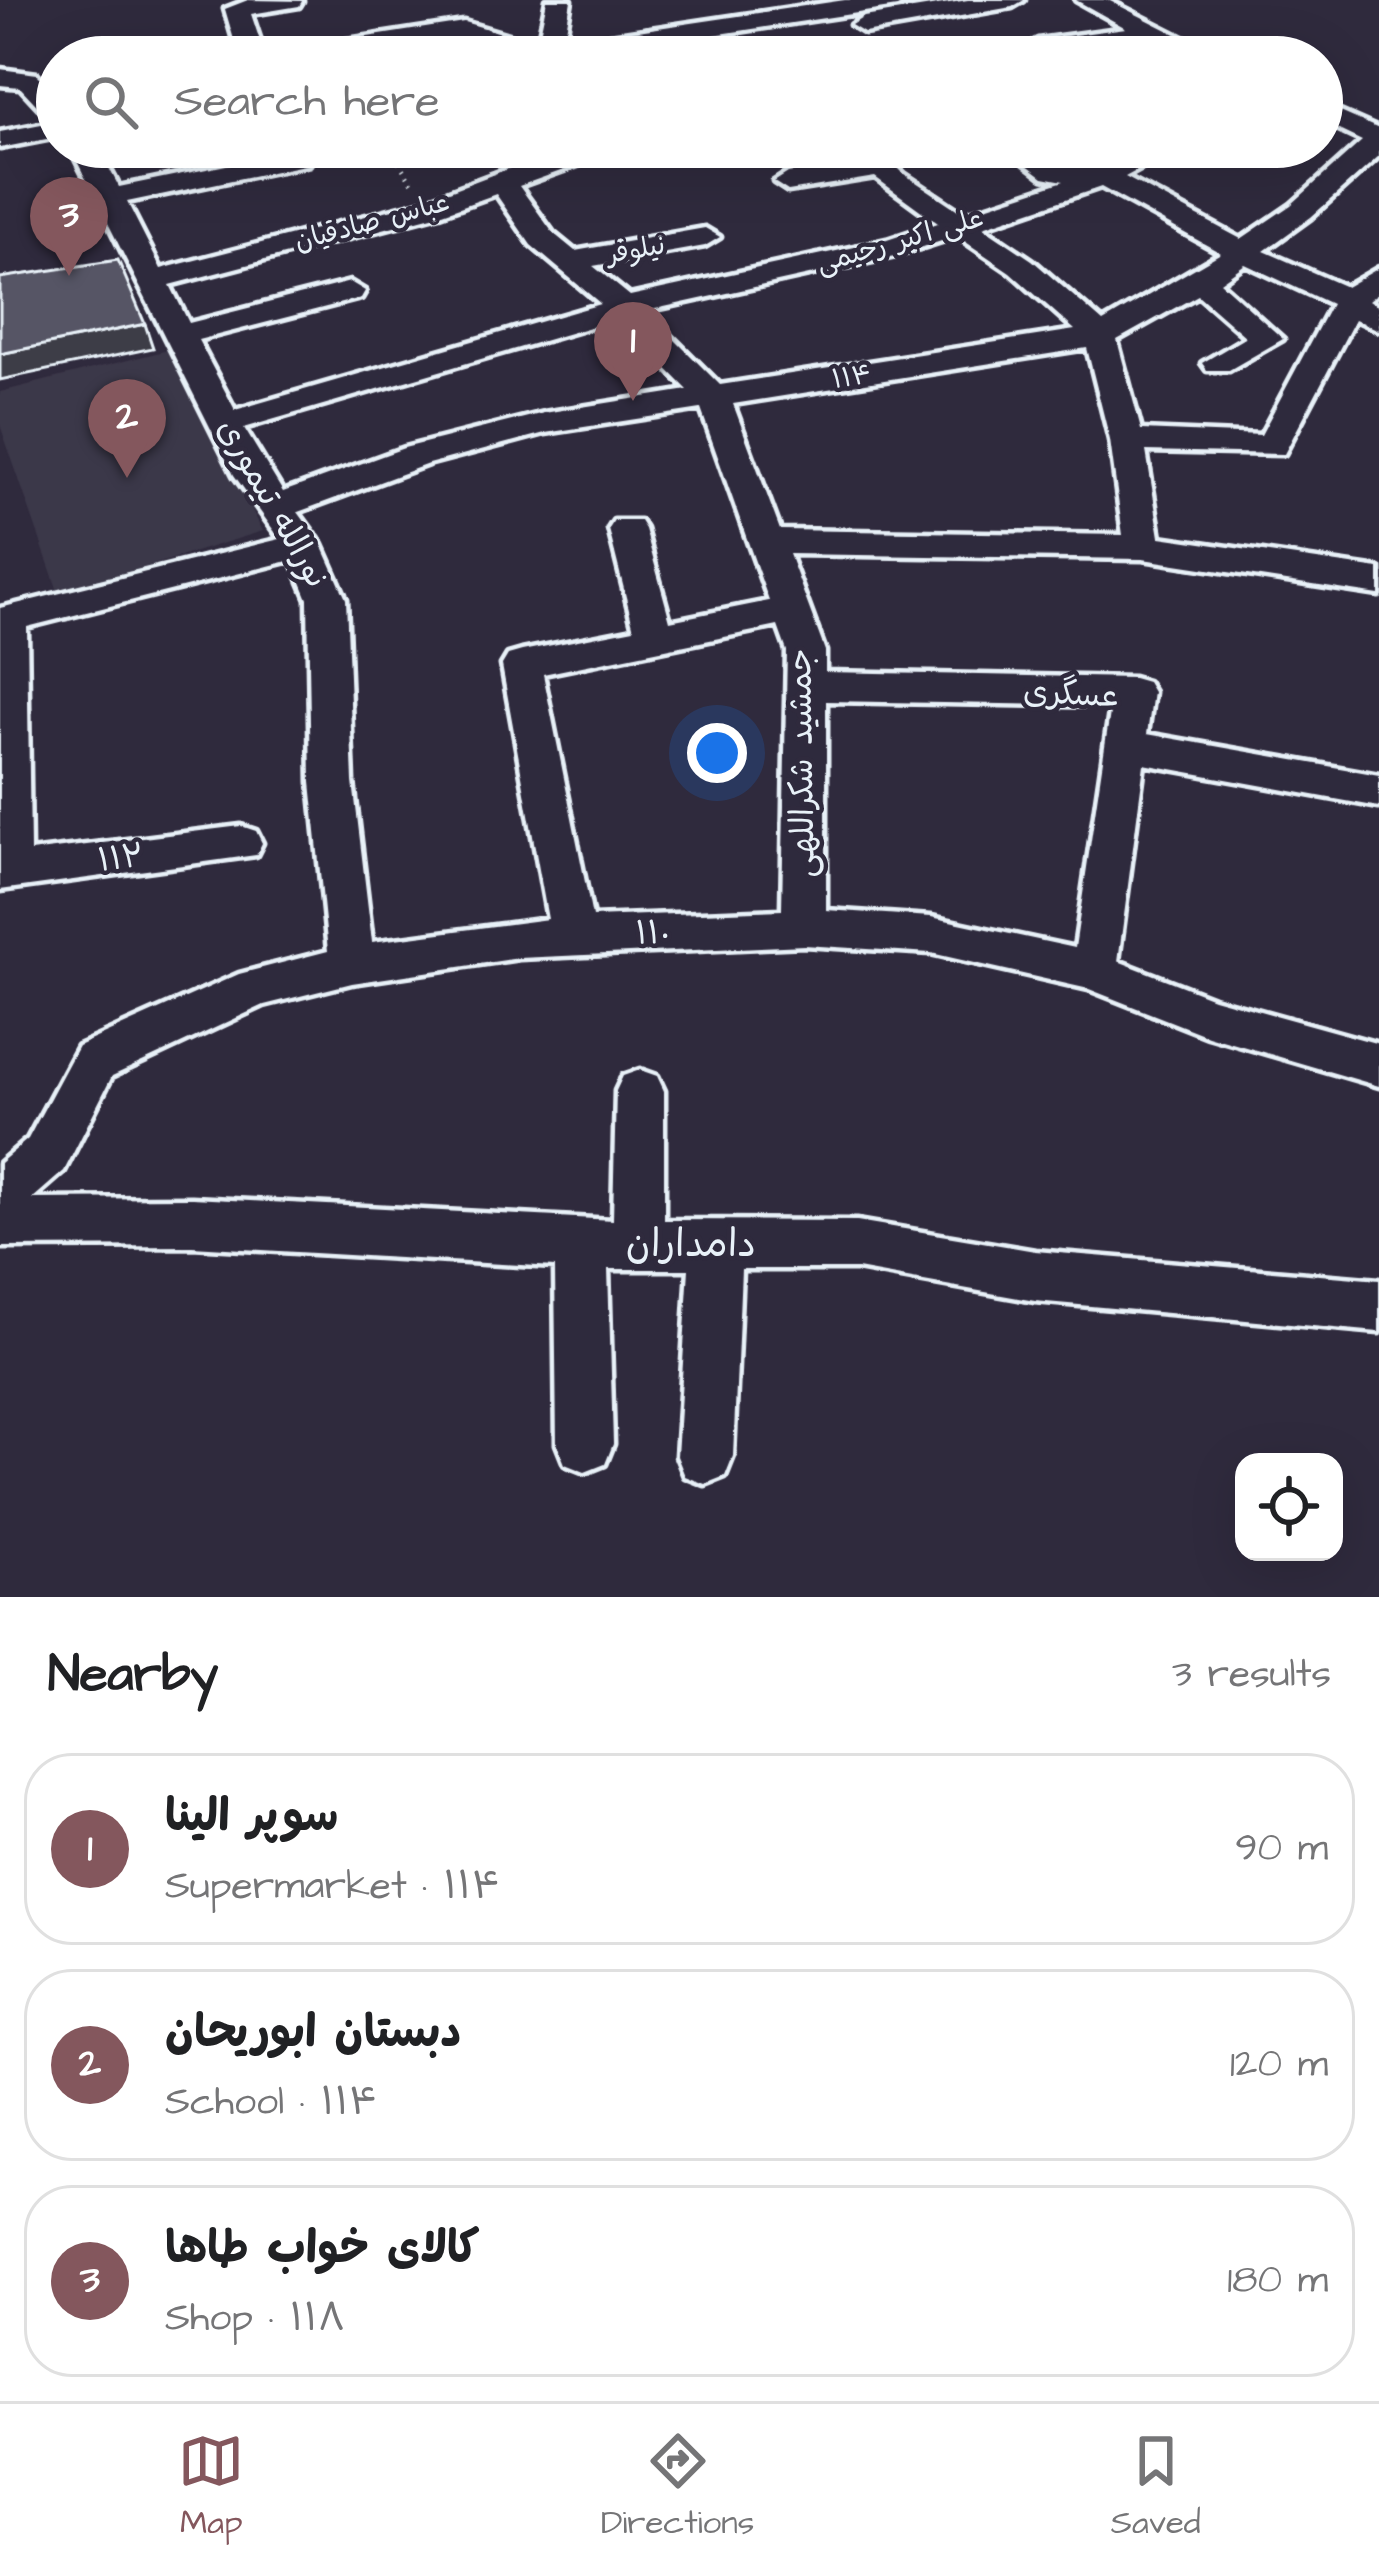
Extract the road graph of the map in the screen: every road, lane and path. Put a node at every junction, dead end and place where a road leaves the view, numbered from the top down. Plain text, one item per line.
1 (441, 0) edge
2 (559, 0) edge
3 (897, 0) edge
4 (1012, 0) edge
5 (1088, 0) edge
6 (290, 1) edge
7 (838, 13) edge
8 (464, 30) junction
9 (1154, 32) junction
10 (245, 36) edge
11 (422, 36) edge
12 (482, 36) edge
13 (551, 36) edge
14 (650, 36) edge
15 (746, 36) edge
16 (1122, 36) edge
17 (1163, 36) edge
18 (0, 87) edge
19 (36, 90) edge
20 (1343, 122) edge
21 (36, 133) edge
22 (0, 140) edge
23 (1379, 140) edge
24 (96, 168) edge
25 (251, 168) edge
26 (544, 168) edge
27 (835, 168) edge
28 (887, 168) edge
29 (1049, 168) edge
30 (1123, 168) edge
31 (1103, 178) junction
32 (788, 182) dead end
33 (503, 184) junction
34 (111, 197) junction
35 (1166, 211) junction
36 (1134, 223) dead end
37 (962, 225) junction
38 (705, 238) dead end
39 (1242, 252) junction
40 (567, 262) junction
41 (105, 272) edge
42 (151, 272) junction
43 (1379, 278) edge
44 (1201, 281) junction
45 (350, 291) dead end
46 (1348, 300) junction
47 (625, 307) junction
48 (1379, 322) edge
49 (182, 334) junction
50 (1100, 337) junction
51 (1218, 363) dead end
52 (713, 398) junction
53 (226, 423) junction
54 (1127, 440) junction
55 (276, 508) junction
56 (627, 529) dead end
57 (766, 542) junction
58 (304, 545) junction
59 (1143, 547) junction
60 (1379, 582) edge
61 (790, 610) junction
62 (4, 621) edge
63 (655, 638) junction
64 (806, 686) junction
65 (1125, 745) junction
66 (1379, 791) edge
67 (241, 843) dead end
68 (4, 873) edge
69 (804, 927) junction
70 (573, 936) junction
71 (352, 964) junction
72 (1094, 970) junction
73 (1379, 1065) edge
74 (640, 1090) dead end
75 (0, 1196) edge
76 (0, 1222) edge
77 (581, 1244) junction
78 (638, 1244) junction
79 (716, 1245) junction
80 (1379, 1306) edge
81 (585, 1444) dead end
82 (705, 1456) dead end

1 - 8 street
2 - 13 street
3 - 7 street
4 - 7 street
5 - 9 street
6 - 10 street
7 - 14 street
7 - 15 street
8 - 11 street
8 - 12 street
9 - 16 street
9 - 17 street
18 - 19 street
20 - 23 street
21 - 22 street
23 - 39 street, ۱۱۴
24 - 34 street, نورالله تیموری
25 - 34 street
26 - 33 street, عباس صادقیان
27 - 32 street
28 - 37 street
29 - 31 street
30 - 31 street, علی اکبر رحیمی
31 - 35 street
31 - 37 street, علی اکبر رحیمی
33 - 40 street
33 - 42 street, عباس صادقیان
34 - 42 street, نورالله تیموری
35 - 36 street
35 - 39 street
37 - 47 street, علی اکبر رحیمی
37 - 50 street
38 - 40 street, نیلوفر
39 - 44 street, ۱۱۴
39 - 46 street
40 - 47 street
41 - 42 street, عباس صادقیان
42 - 49 street, نورالله تیموری
43 - 46 street
44 - 50 street, ۱۱۴
44 - 51 street
45 - 49 street
46 - 48 street
46 - 54 street
47 - 52 street
47 - 53 street, علی اکبر رحیمی
49 - 53 street, نورالله تیموری
50 - 52 street, ۱۱۴
50 - 54 street
52 - 55 street, ۱۱۴
52 - 57 street, جمشید شکراللهی
53 - 55 street, نورالله تیموری
54 - 59 street
55 - 58 street, نورالله تیموری
56 - 63 street
57 - 59 street
57 - 61 street, جمشید شکراللهی
58 - 62 street
58 - 71 street, نورالله تیموری
59 - 60 street
61 - 63 street
61 - 64 street, جمشید شکراللهی
62 - 68 street
63 - 70 street
64 - 65 street, عسگری
64 - 69 street, جمشید شکراللهی
65 - 66 street
65 - 72 street, عسگری
67 - 68 street, ۱۱۲
69 - 70 street, ۱۱۰
69 - 72 street, ۱۱۰
70 - 71 street, ۱۱۰
71 - 75 street, ۱۱۰
72 - 73 street, ۱۱۰
74 - 78 street
76 - 77 street, دامداران
77 - 78 street, دامداران
77 - 81 street
78 - 79 street, دامداران
79 - 80 street, دامداران
79 - 82 street

